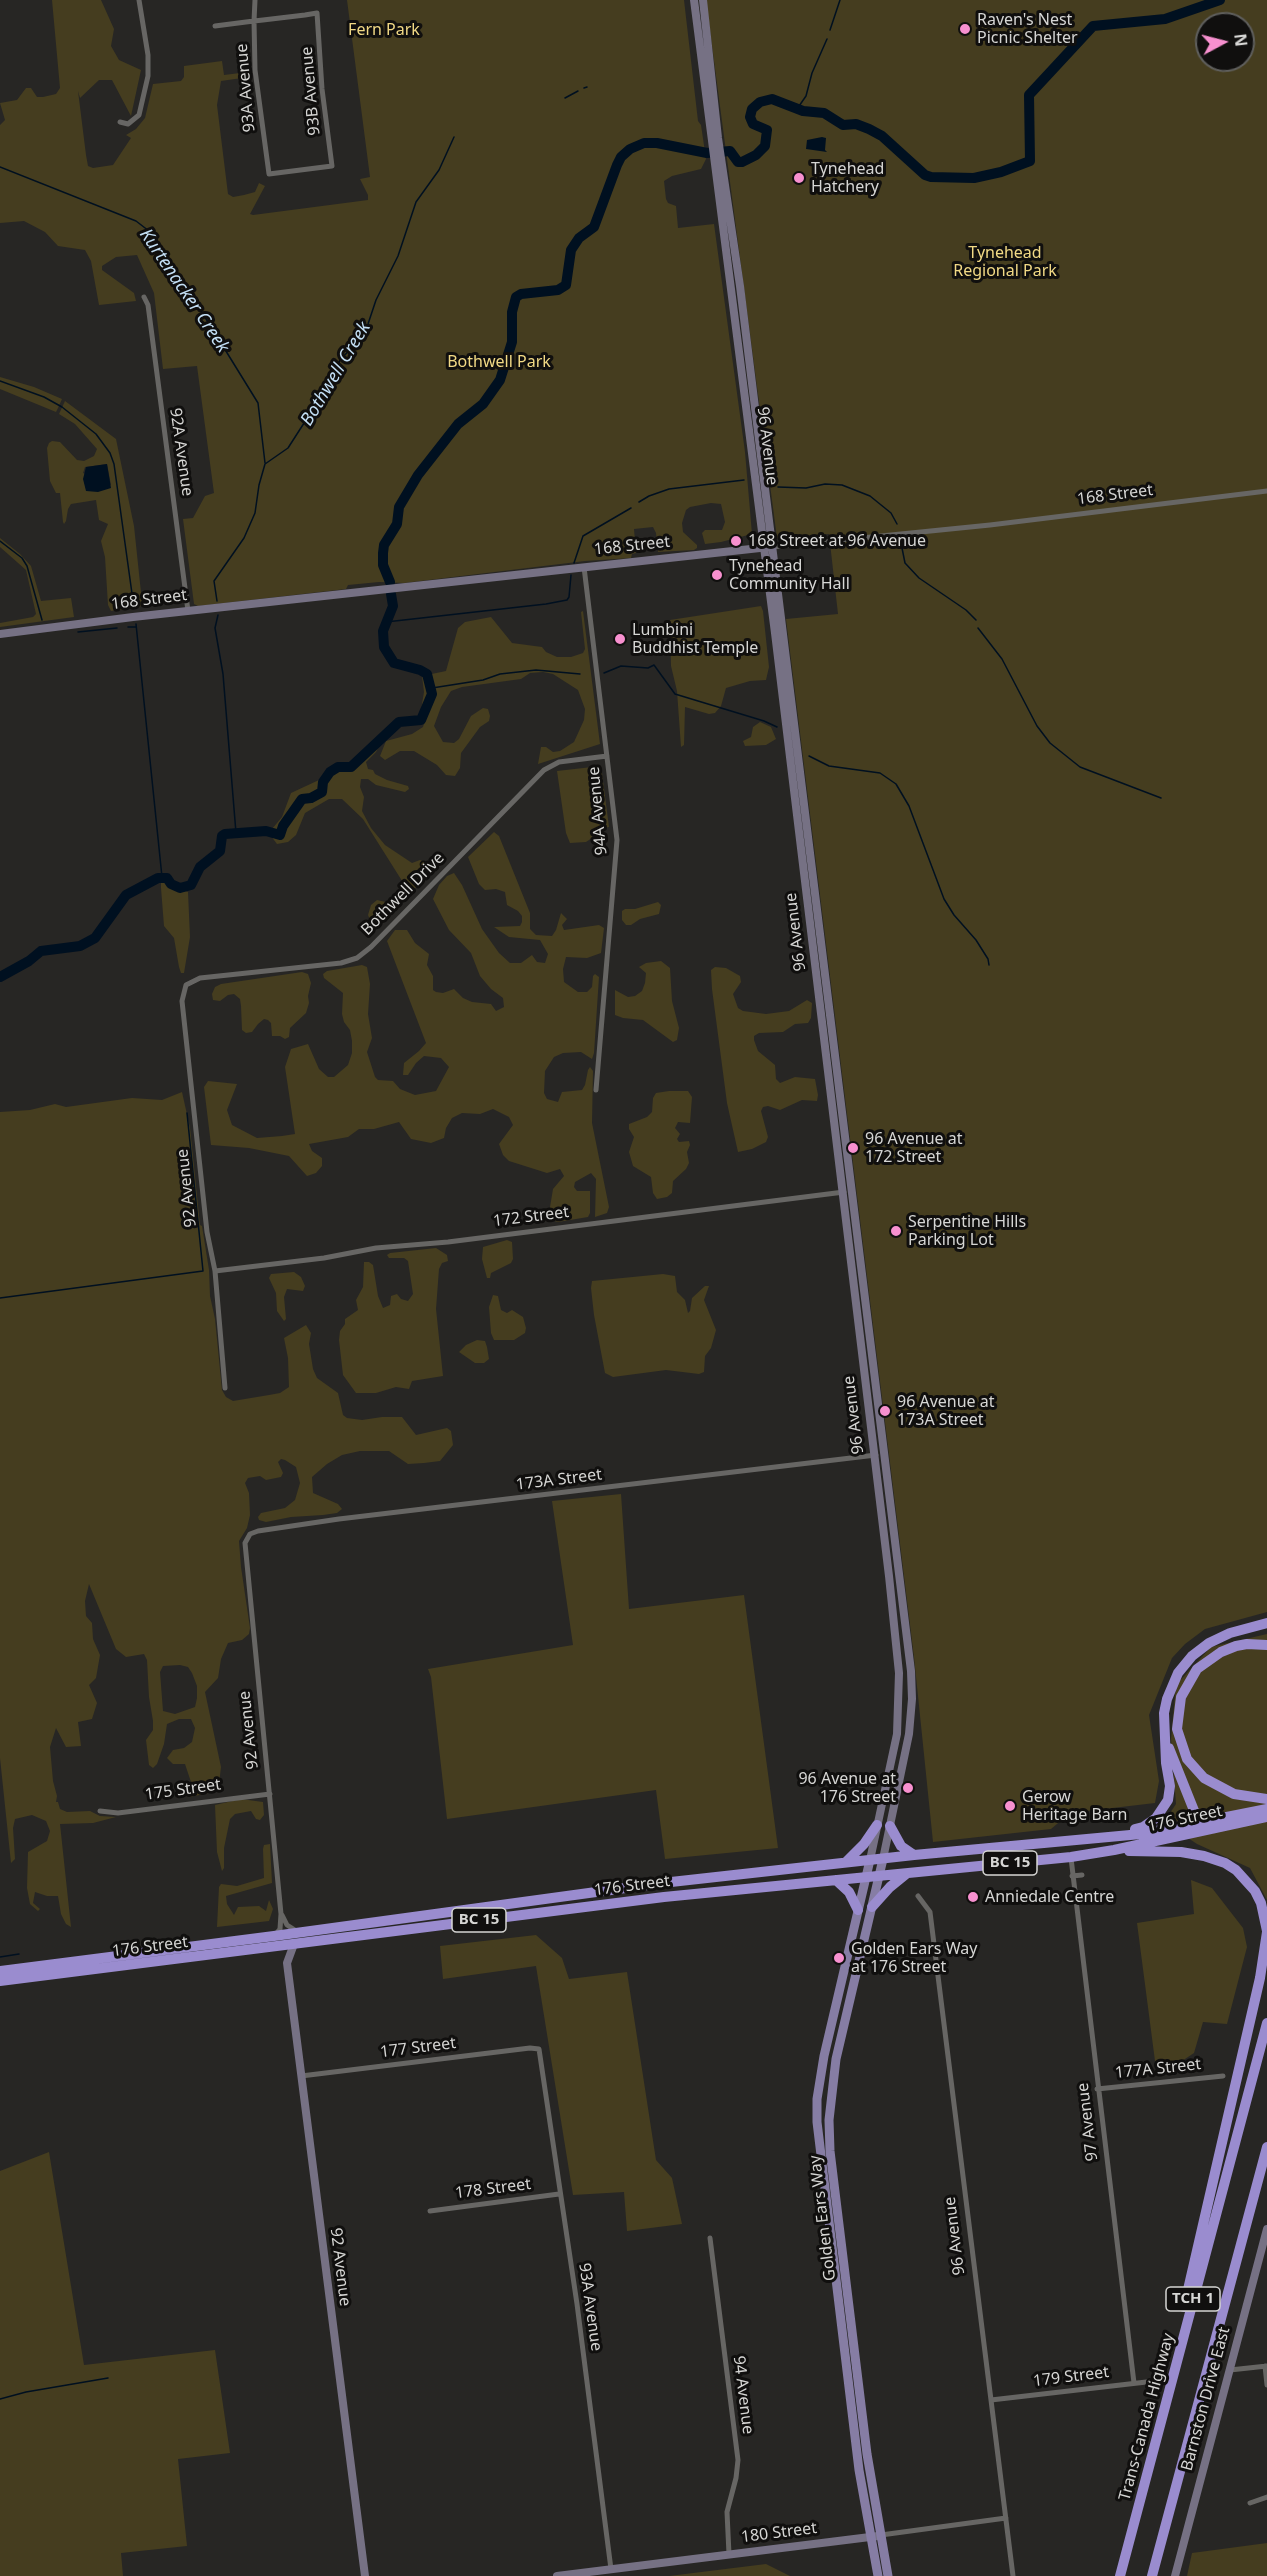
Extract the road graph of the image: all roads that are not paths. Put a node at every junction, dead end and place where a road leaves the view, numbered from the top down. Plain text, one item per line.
1 (139, 0) edge
2 (255, 0) edge
3 (694, 0) edge
4 (703, 0) edge
5 (254, 21) junction
6 (215, 26) dead end
7 (120, 123) dead end
8 (715, 138) junction
9 (269, 174) joint
10 (144, 297) dead end
11 (1267, 491) edge
12 (768, 547) junction
13 (584, 567) junction
14 (188, 611) junction
15 (0, 634) edge
16 (607, 756) junction
17 (186, 985) joint
18 (596, 1090) dead end
19 (847, 1192) junction
20 (215, 1271) junction
21 (225, 1388) dead end
22 (884, 1454) junction
23 (874, 1455) junction
24 (245, 1543) joint
25 (1267, 1623) edge
26 (1267, 1645) edge
27 (1164, 1731) junction
28 (270, 1794) junction
29 (1267, 1799) edge
30 (1267, 1809) edge
31 (100, 1811) dead end
32 (1267, 1817) edge
33 (877, 1825) junction
34 (890, 1826) junction
35 (1201, 1827) junction
36 (1121, 1834) junction
37 (1114, 1850) junction
38 (914, 1855) junction
39 (1071, 1857) junction
40 (883, 1859) junction
41 (870, 1860) junction
42 (846, 1862) junction
43 (907, 1873) junction
44 (1082, 1875) dead end
45 (879, 1876) junction
46 (1072, 1876) junction
47 (866, 1877) junction
48 (836, 1880) junction
49 (918, 1896) dead end
50 (872, 1907) junction
51 (858, 1910) junction
52 (281, 1914) junction
53 (1267, 1932) edge
54 (300, 1933) junction
55 (274, 1942) junction
56 (294, 1944) junction
57 (287, 1963) junction
58 (0, 1971) edge
59 (1267, 1976) edge
60 (0, 1981) edge
61 (1267, 2023) edge
62 (539, 2049) joint
63 (301, 2076) junction
64 (1222, 2076) dead end
65 (1097, 2090) junction
66 (1228, 2116) junction
67 (1267, 2147) edge
68 (1267, 2162) edge
69 (1257, 2187) junction
70 (559, 2194) junction
71 (430, 2211) dead end
72 (1267, 2229) edge
73 (710, 2238) dead end
74 (1266, 2366) edge
75 (1230, 2370) junction
76 (1155, 2380) dead end
77 (1134, 2383) junction
78 (1267, 2385) edge
79 (991, 2400) junction
80 (1160, 2424) junction
81 (1267, 2497) edge
82 (1250, 2503) dead end
83 (1006, 2518) junction
84 (877, 2536) junction
85 (729, 2554) junction
86 (611, 2569) junction
87 (365, 2576) edge
88 (556, 2576) edge
89 (878, 2576) edge
90 (888, 2576) edge
91 (1013, 2576) edge
92 (1120, 2576) edge
93 (1152, 2576) edge
94 (1175, 2576) edge

1 - 7 street
2 - 5 street, 93A Avenue
3 - 8 main road, 96 Avenue
4 - 8 main road, 96 Avenue
5 - 6 street
5 - 9 street, 93A Avenue
5 - 9 street, 93B Avenue
8 - 12 main road, 96 Avenue
10 - 14 street, 92A Avenue
11 - 12 street, 168 Street
12 - 13 main road, 168 Street
12 - 19 main road, 96 Avenue
13 - 14 main road, 168 Street
13 - 16 street, 94A Avenue
14 - 15 main road, 168 Street
16 - 17 street, Bothwell Drive
16 - 18 street, 94A Avenue
17 - 20 street, 92 Avenue
19 - 20 street, 172 Street
19 - 22 main road, 96 Avenue
19 - 23 main road, 96 Avenue
20 - 21 street, 92 Avenue
22 - 23 street, 173A Street
22 - 34 main road, 96 Avenue
23 - 24 street, 173A Street
23 - 33 main road, 96 Avenue
24 - 28 street, 92 Avenue
25 - 27 highway
26 - 29 highway
27 - 35 highway
27 - 36 highway
28 - 31 street, 175 Street
28 - 52 street, 92 Avenue
30 - 35 highway, 176 Street / BC 15
32 - 35 highway, 176 Street / BC 15
33 - 41 main road, 96 Avenue
33 - 42 highway
34 - 38 highway
34 - 40 main road, 96 Avenue
35 - 36 highway, 176 Street / BC 15
35 - 37 highway, 176 Street / BC 15
36 - 38 highway, 176 Street / BC 15
37 - 39 highway, 176 Street / BC 15
37 - 53 highway
38 - 40 highway, 176 Street / BC 15
39 - 43 highway, 176 Street / BC 15
39 - 46 street, 97 Avenue
40 - 41 highway, 176 Street / BC 15
40 - 45 main road, Golden Ears Way
41 - 42 highway, 176 Street / BC 15
41 - 47 main road, Golden Ears Way
42 - 54 highway, 176 Street / BC 15
43 - 45 highway, 176 Street / BC 15
43 - 50 highway
44 - 46 street
45 - 47 highway, 176 Street / BC 15
45 - 50 main road, Golden Ears Way
46 - 65 street, 97 Avenue
47 - 48 highway, 176 Street / BC 15
47 - 51 main road, Golden Ears Way
48 - 51 highway
48 - 56 highway, 176 Street / BC 15
49 - 79 street, 96 Avenue
50 - 84 main road, Golden Ears Way
51 - 84 main road, Golden Ears Way
52 - 54 street
52 - 55 street, 92 Avenue
53 - 66 highway
54 - 55 highway, 176 Street / BC 15
55 - 56 highway, 176 Street / BC 15
55 - 57 main road
55 - 58 highway, 176 Street / BC 15
55 - 60 highway, 176 Street / BC 15
56 - 57 main road, 92 Avenue
57 - 63 main road, 92 Avenue
59 - 66 highway
61 - 80 highway, Trans-Canada Highway / TCH 1
62 - 63 street, 177 Street
62 - 70 street, 93A Avenue
63 - 87 main road, 92 Avenue
64 - 65 street, 177A Street
65 - 77 street, 97 Avenue
66 - 80 highway
67 - 69 highway, TCH 1
68 - 69 highway
69 - 93 highway, TCH 1
70 - 71 street, 178 Street
70 - 86 street, 93A Avenue
72 - 75 main road, Barnston Drive East
73 - 85 street, 94 Avenue
74 - 75 street
74 - 78 street
75 - 94 main road, Barnston Drive East
76 - 77 street, 179 Street
77 - 79 street, 179 Street
79 - 83 street, 96 Avenue
80 - 92 highway, Trans-Canada Highway / TCH 1
81 - 82 street
83 - 84 street, 180 Street
83 - 91 street, 96 Avenue
84 - 85 main road, 180 Street
84 - 89 main road, Golden Ears Way
84 - 90 main road, Golden Ears Way
85 - 86 main road, 180 Street
86 - 88 main road, 180 Street

